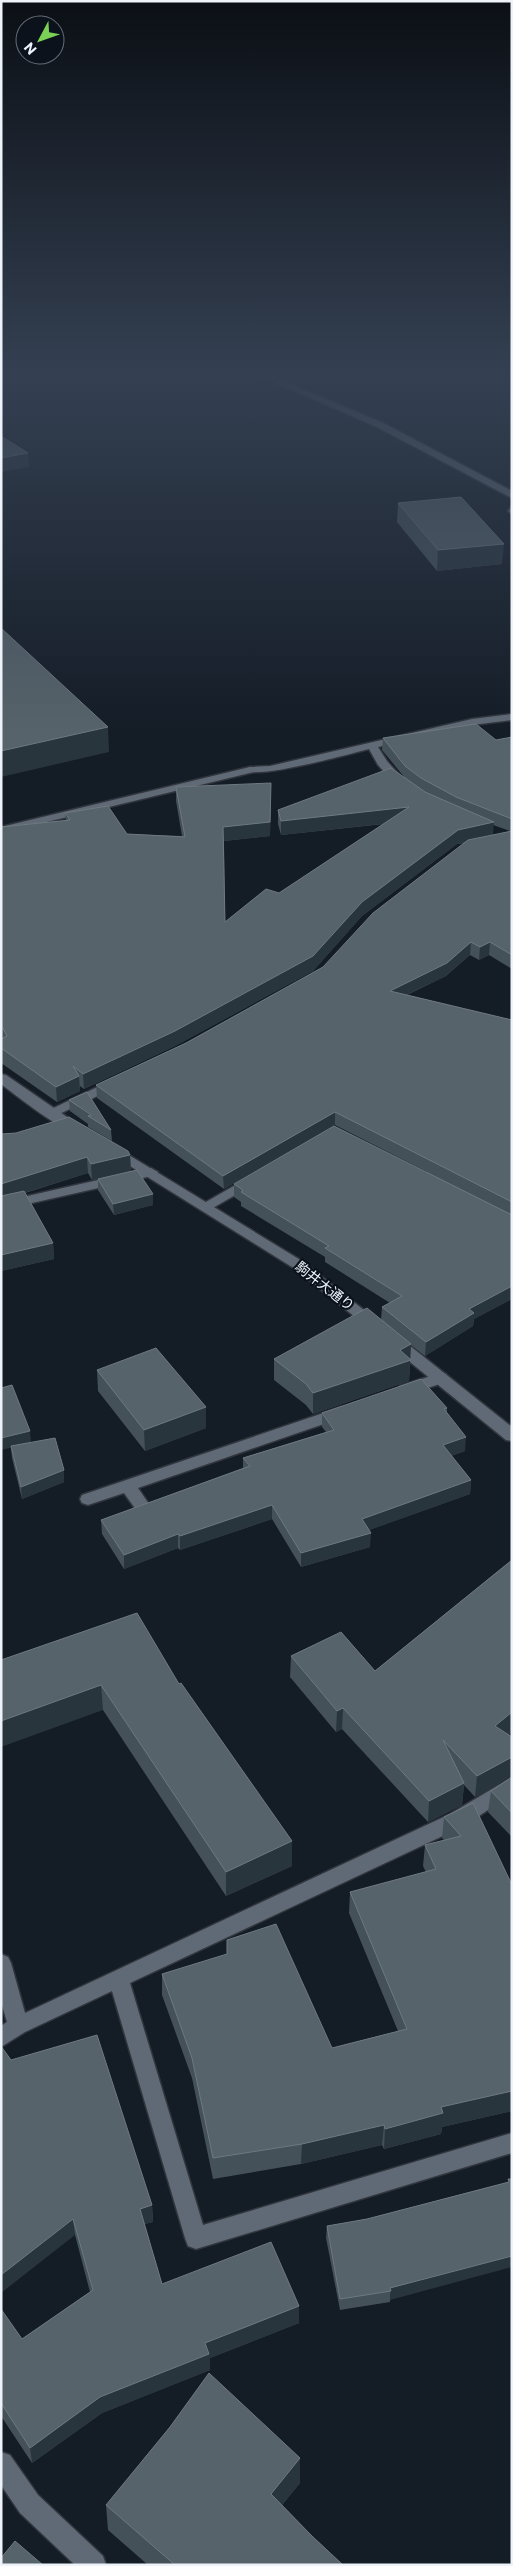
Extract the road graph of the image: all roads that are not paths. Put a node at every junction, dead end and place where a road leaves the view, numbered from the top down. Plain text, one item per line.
1 (512, 717) edge
2 (371, 744) junction
3 (412, 792) edge
4 (1, 830) edge
5 (129, 1076) edge
6 (1, 1078) edge
7 (50, 1113) junction
8 (266, 1171) edge
9 (151, 1172) junction
10 (1, 1206) edge
11 (206, 1206) junction
12 (440, 1378) junction
13 (394, 1394) edge
14 (357, 1406) edge
15 (512, 1436) edge
16 (127, 1485) junction
17 (88, 1498) dead end
18 (143, 1507) edge
19 (512, 1784) edge
20 (1, 1963) edge
21 (119, 1979) junction
22 (10, 2032) edge
23 (512, 2143) edge
24 (1, 2464) edge
25 (94, 2565) edge

1 - 2 street
2 - 3 street
2 - 4 street
5 - 7 street
6 - 7 street, 駒井大通り
7 - 9 street, 駒井大通り
8 - 11 street
9 - 10 street
9 - 11 street, 駒井大通り
11 - 12 street, 駒井大通り
12 - 13 street
12 - 15 street, 駒井大通り
14 - 16 street
16 - 17 street
16 - 18 street
19 - 21 street
20 - 22 street
21 - 22 street
21 - 23 street
24 - 25 street

